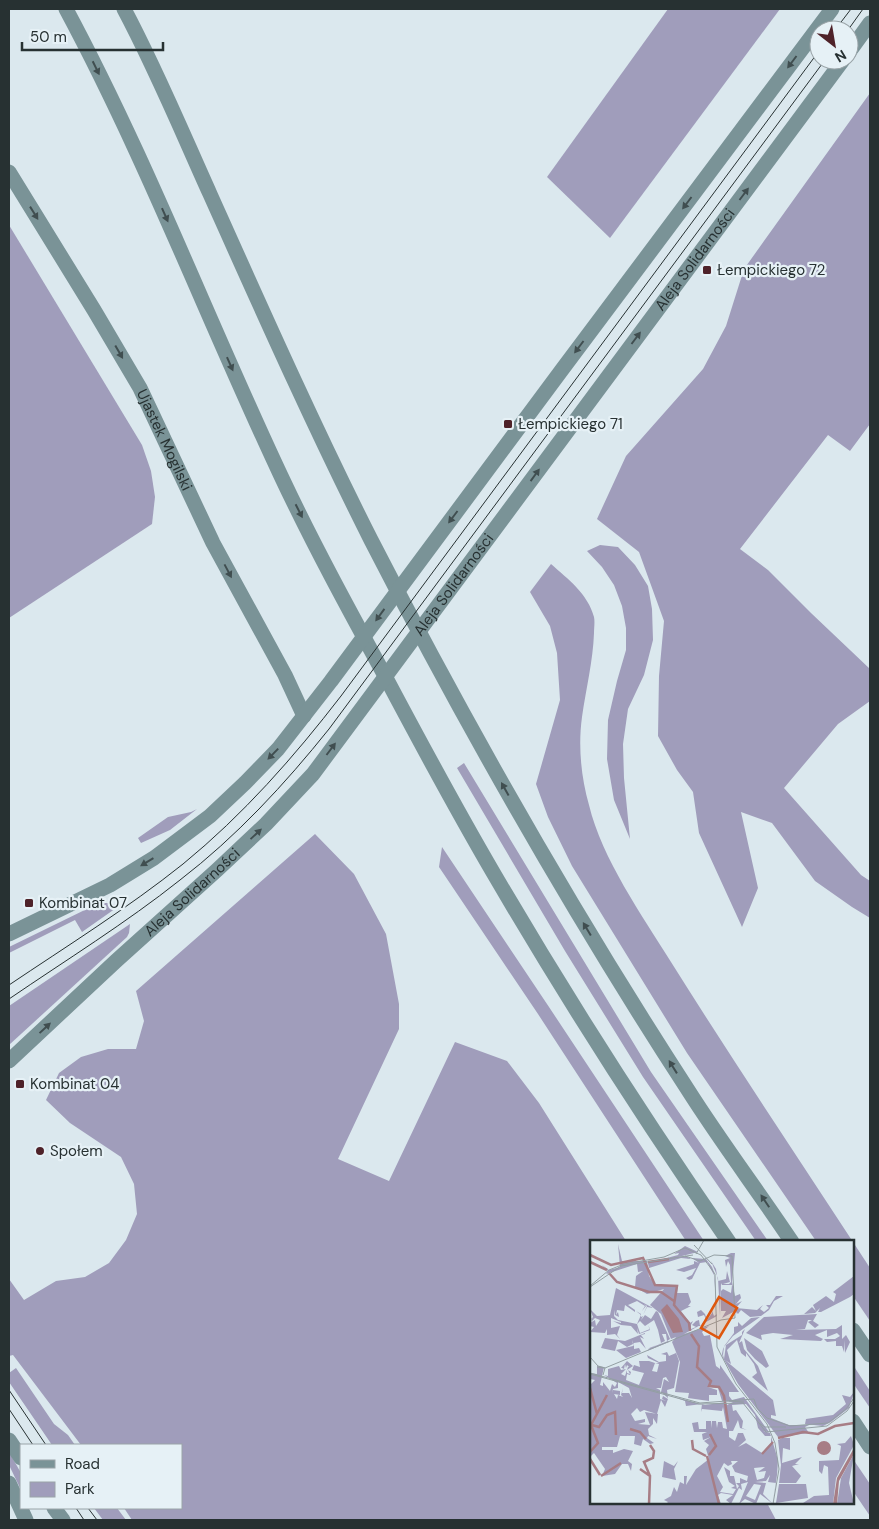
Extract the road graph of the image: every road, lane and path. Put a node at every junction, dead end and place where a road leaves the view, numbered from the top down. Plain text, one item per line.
1 (66, 9) edge
2 (124, 9) edge
3 (832, 9) edge
4 (870, 24) edge
5 (859, 39) edge
6 (836, 70) edge
7 (9, 172) edge
8 (304, 716) junction
9 (9, 934) edge
10 (9, 1061) edge
11 (728, 1240) edge
12 (791, 1240) edge
13 (854, 1331) edge
14 (870, 1355) edge
15 (854, 1423) edge
16 (9, 1440) edge
17 (870, 1447) edge
18 (20, 1456) edge
19 (9, 1483) edge
20 (20, 1507) edge
21 (55, 1509) edge
22 (63, 1520) edge

1 -> 11 street
12 -> 2 street
3 -> 8 street
4 - 5 street
10 -> 6 street, Aleja Solidarności
7 -> 8 street, Ujastek Mogilski
8 -> 9 street
13 - 14 street
15 - 17 street
16 - 18 street
19 - 20 street
21 - 22 street

